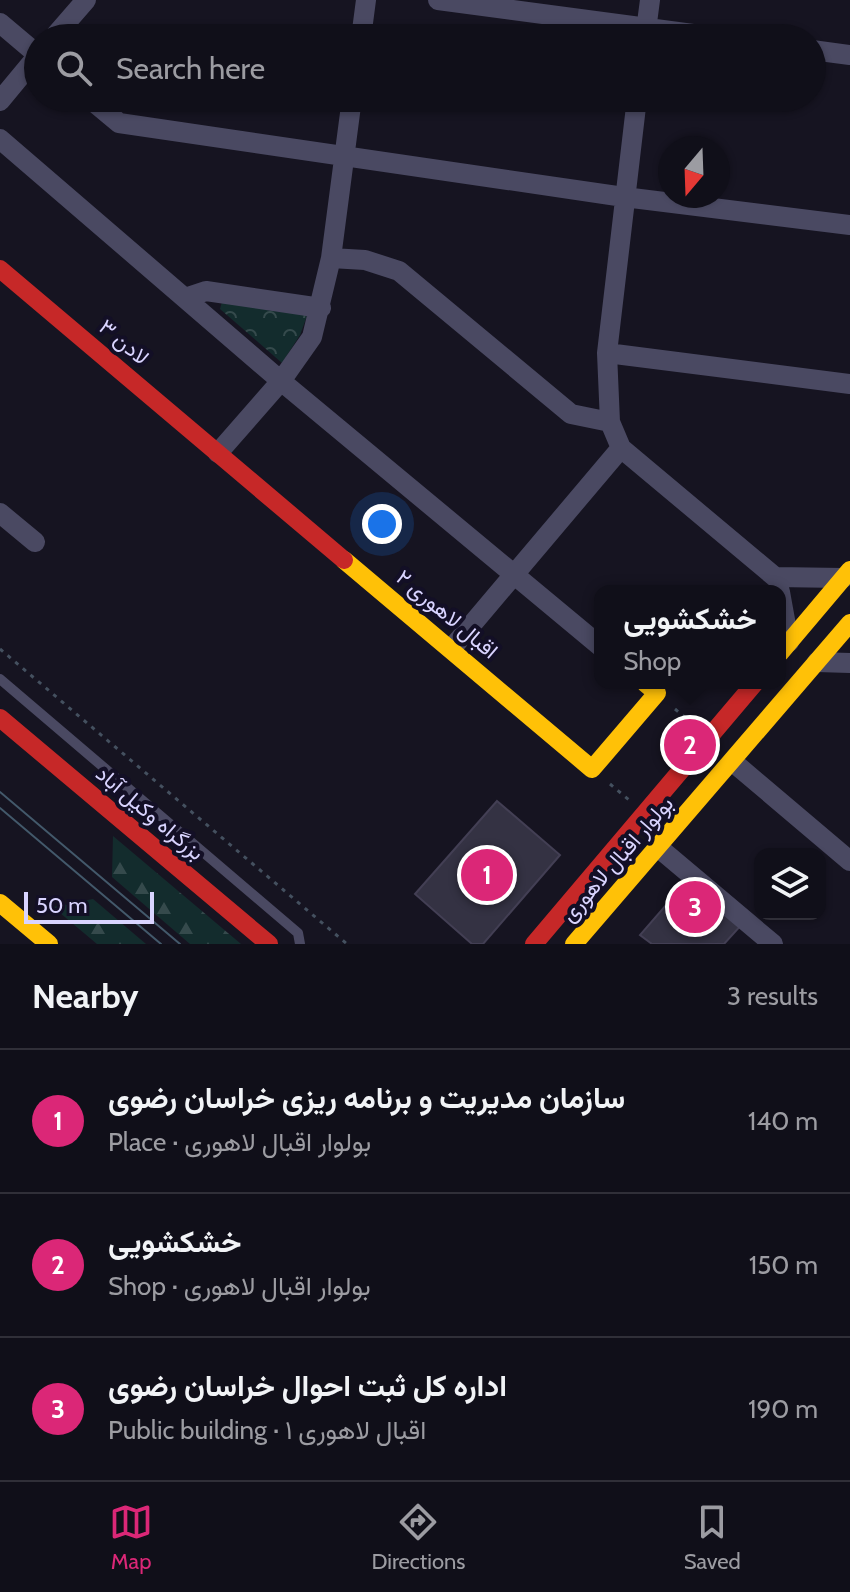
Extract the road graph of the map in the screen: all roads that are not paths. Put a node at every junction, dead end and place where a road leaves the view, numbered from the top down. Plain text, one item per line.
1 (86, 0) edge
2 (366, 0) edge
3 (438, 0) edge
4 (650, 0) edge
5 (0, 23) edge
6 (65, 24) edge
7 (363, 24) edge
8 (589, 24) edge
9 (647, 24) edge
10 (24, 43) edge
11 (826, 52) edge
12 (850, 55) edge
13 (24, 72) edge
14 (0, 101) edge
15 (106, 112) edge
16 (350, 112) edge
17 (635, 112) edge
18 (0, 139) edge
19 (344, 156) junction
20 (624, 197) junction
21 (850, 225) edge
22 (331, 258) junction
23 (0, 269) edge
24 (185, 298) junction
25 (321, 308) junction
26 (607, 353) junction
27 (281, 381) junction
28 (850, 384) edge
29 (610, 422) junction
30 (621, 448) junction
31 (218, 453) junction
32 (0, 513) edge
33 (35, 542) dead end
34 (514, 573) junction
35 (846, 574) edge
36 (776, 585) edge
37 (786, 585) edge
38 (850, 623) edge
39 (594, 641) edge
40 (786, 646) edge
41 (452, 648) junction
42 (817, 662) junction
43 (850, 663) edge
44 (0, 679) edge
45 (650, 689) edge
46 (750, 689) edge
47 (0, 718) edge
48 (733, 762) junction
49 (659, 848) junction
50 (850, 861) edge
51 (0, 903) edge
52 (49, 944) edge
53 (269, 944) edge
54 (300, 944) edge
55 (534, 944) edge
56 (574, 944) edge
57 (773, 944) edge

1 - 6 street
2 - 7 street
3 - 8 street
4 - 9 street
5 - 10 street
11 - 12 street
13 - 14 street
15 - 19 street
16 - 19 street
17 - 20 street
18 - 24 street
19 - 20 street
19 - 22 street
20 - 21 street
20 - 26 street
22 - 25 street
22 - 29 street
23 - 31 main road, لادن ۳
24 - 25 street
24 - 27 street
25 - 27 street
26 - 28 street
26 - 29 street
27 - 31 street
27 - 34 street
29 - 30 street
30 - 34 street
30 - 36 street
31 - 41 main road, اقبال لاهوری ۲
32 - 33 street
34 - 39 street
34 - 41 street
35 - 37 street
35 - 40 main road
38 - 42 main road, بولوار اقبال لاهوری
41 - 45 main road, اقبال لاهوری ۲
42 - 43 street
42 - 48 main road, بولوار اقبال لاهوری
44 - 54 lane
46 - 55 main road, بولوار اقبال لاهوری
47 - 53 main road, بزرگراه وکیل آباد
48 - 49 main road, بولوار اقبال لاهوری
48 - 50 street
49 - 56 main road, بولوار اقبال لاهوری
49 - 57 street
51 - 52 main road

